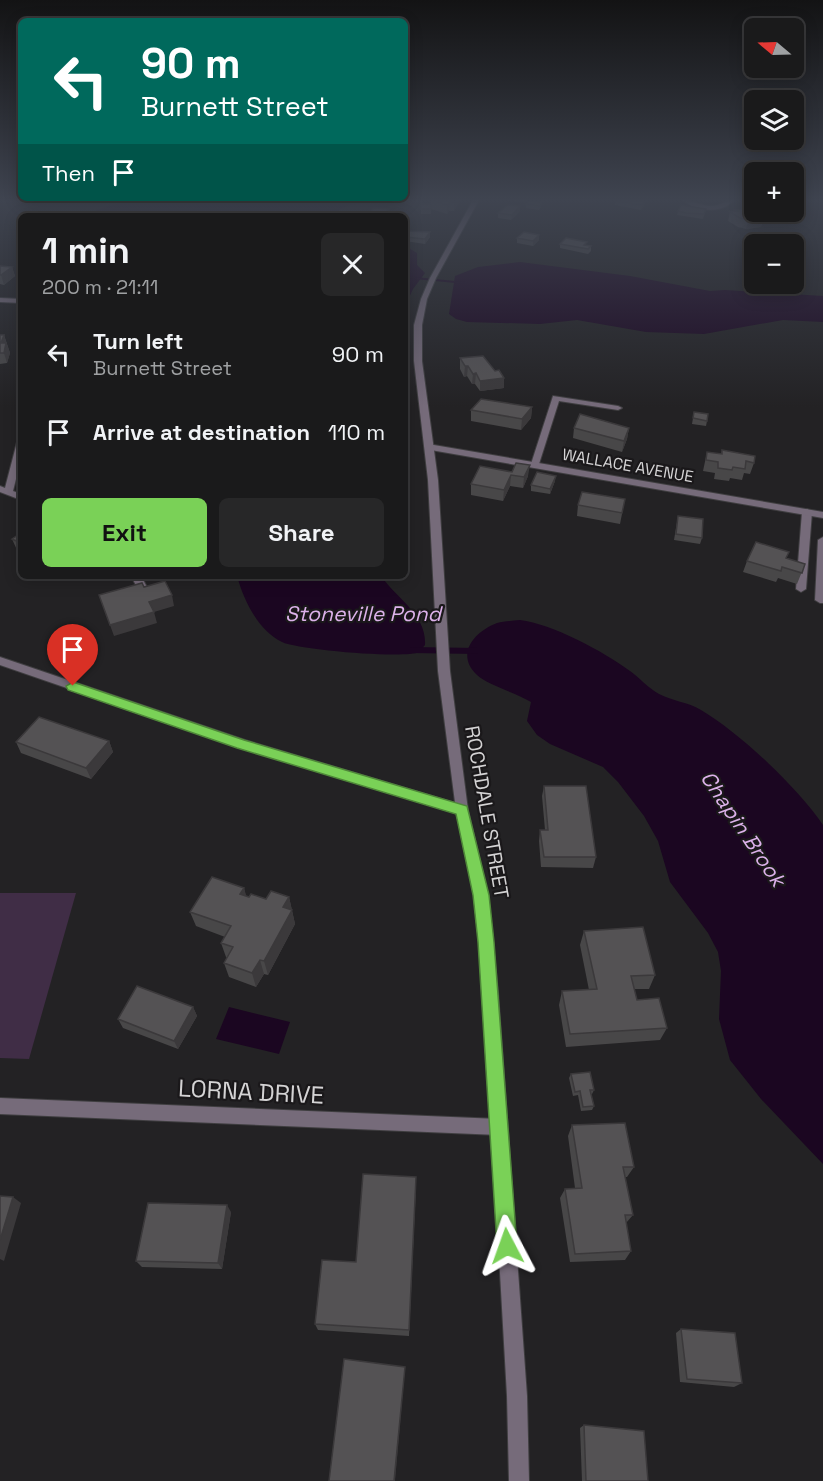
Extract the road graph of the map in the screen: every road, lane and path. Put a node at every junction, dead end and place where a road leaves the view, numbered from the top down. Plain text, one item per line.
1 (438, 269) edge
2 (0, 300) edge
3 (18, 302) edge
4 (618, 408) dead end
5 (428, 447) junction
6 (18, 450) edge
7 (535, 464) junction
8 (4, 490) edge
9 (18, 496) edge
10 (807, 512) junction
11 (823, 515) edge
12 (823, 540) edge
13 (138, 579) edge
14 (143, 589) edge
15 (801, 589) dead end
16 (820, 600) dead end
17 (0, 661) edge
18 (462, 810) junction
19 (0, 1106) edge
20 (499, 1127) junction
21 (519, 1481) edge

1 - 5 street, ROCHDALE STREET
2 - 3 street
4 - 7 street
5 - 7 street, WALLACE AVENUE
5 - 18 street, ROCHDALE STREET
6 - 8 street
7 - 10 street, WALLACE AVENUE
8 - 9 street
10 - 11 street, WALLACE AVENUE
10 - 15 street
12 - 16 street
13 - 14 street
17 - 18 street
18 - 20 street, ROCHDALE STREET
19 - 20 street, LORNA DRIVE
20 - 21 street, ROCHDALE STREET

